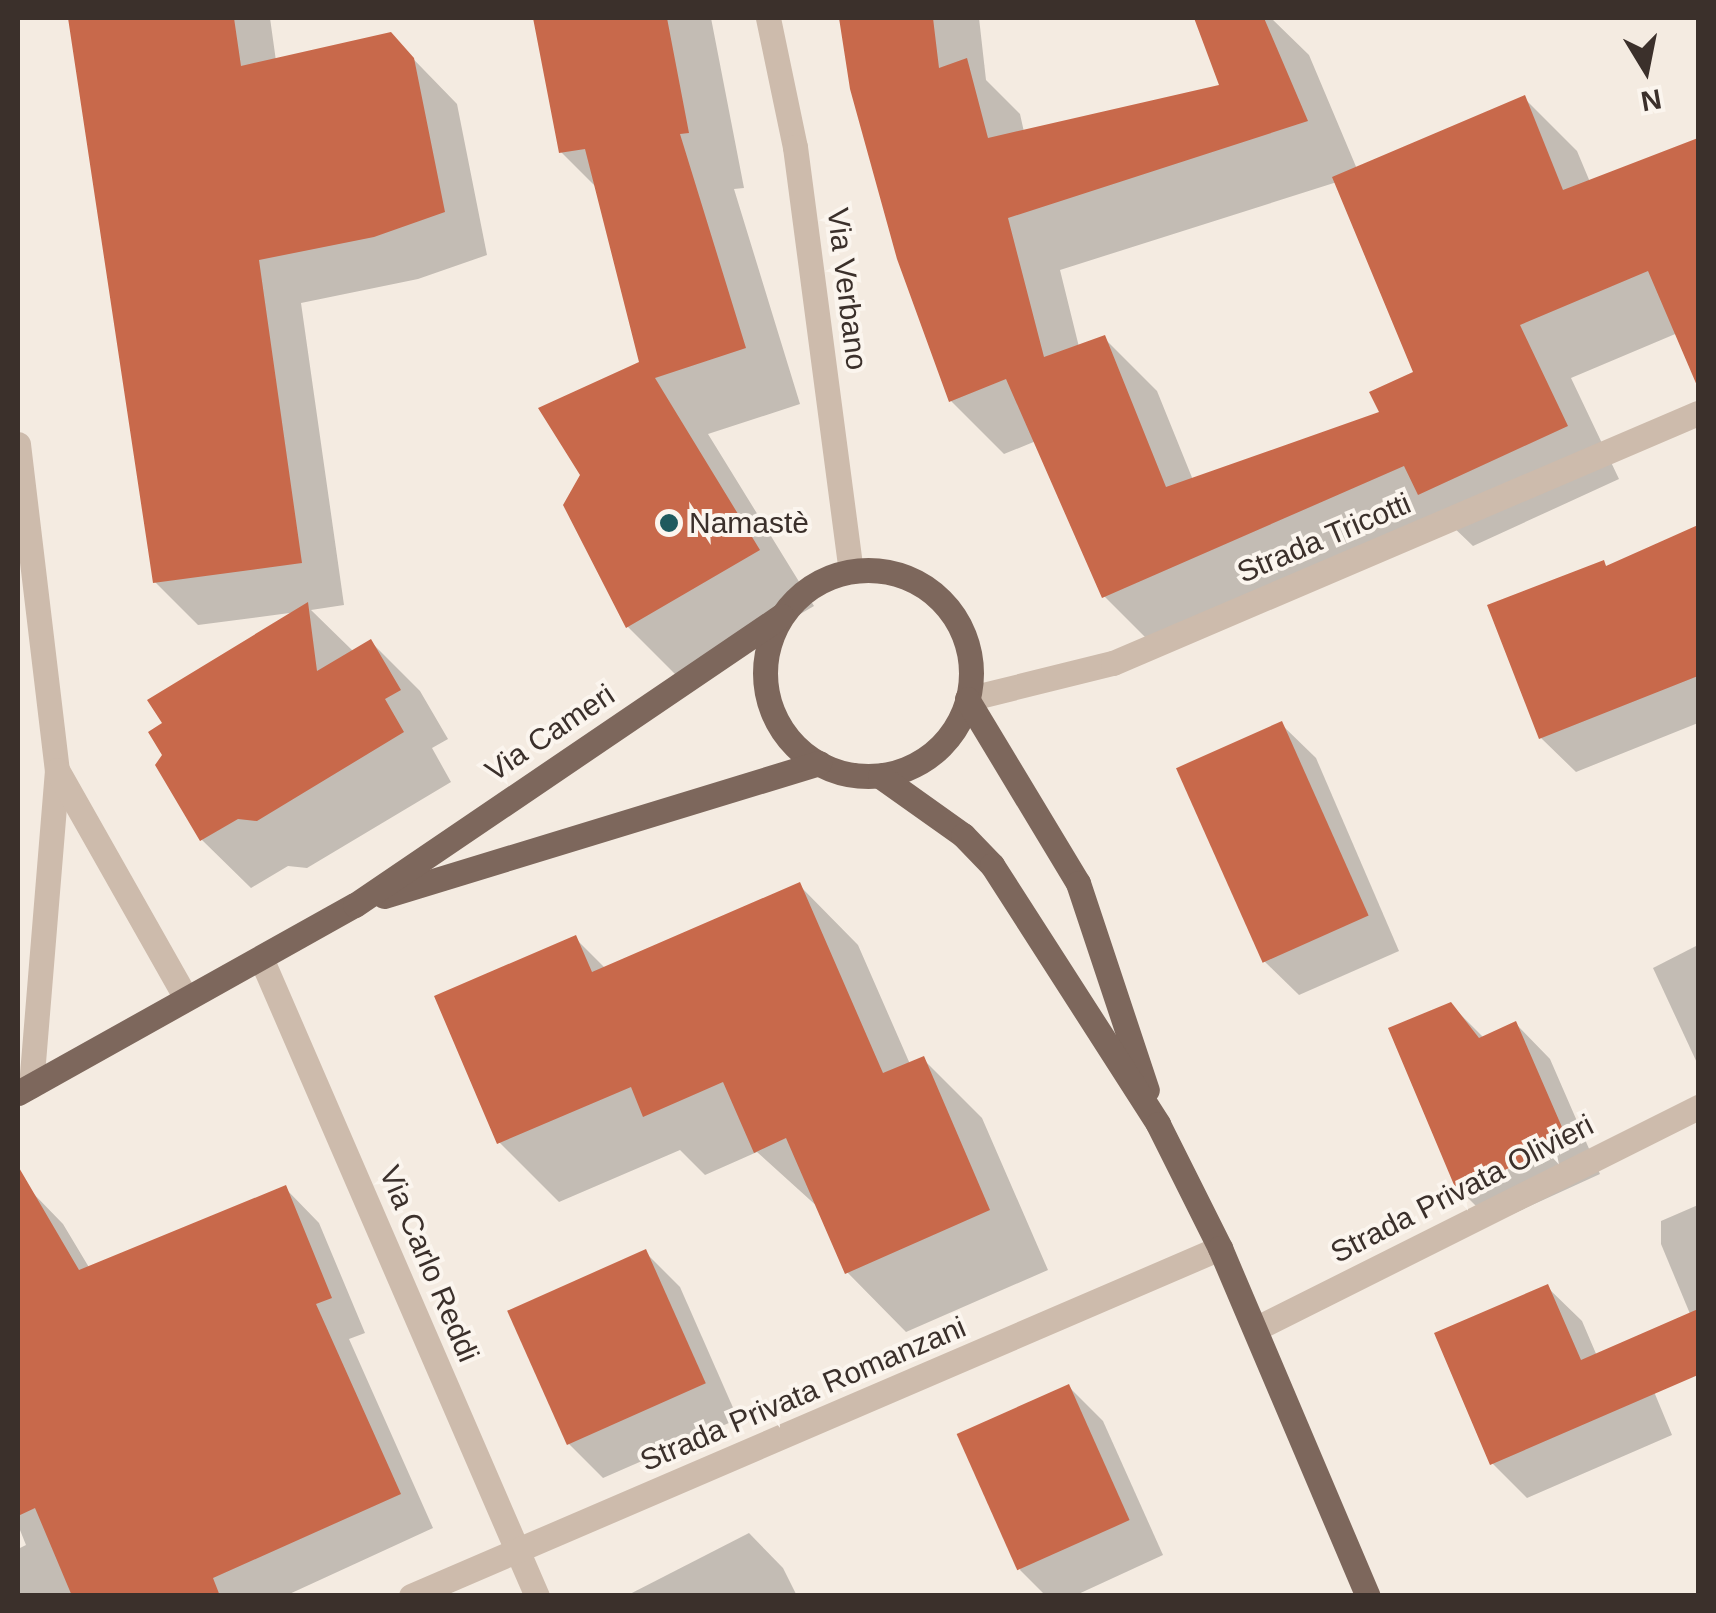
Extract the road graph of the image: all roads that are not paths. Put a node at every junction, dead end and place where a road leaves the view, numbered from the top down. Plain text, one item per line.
1 (768, 18) edge
2 (1698, 414) edge
3 (18, 444) edge
4 (851, 570) junction
5 (781, 616) junction
6 (967, 700) junction
7 (819, 763) junction
8 (57, 770) junction
9 (880, 776) junction
10 (355, 905) junction
11 (261, 958) junction
12 (186, 998) junction
13 (24, 1089) edge
14 (1698, 1107) edge
15 (1158, 1124) junction
16 (1220, 1248) junction
17 (1256, 1329) junction
18 (519, 1552) junction
19 (411, 1596) edge
20 (537, 1596) edge
21 (1368, 1596) edge

1 - 4 street, Via Verbano
2 - 6 street, Strada Tricotti
3 - 8 street
4 - 5 main road, Via Cameri
4 - 6 main road
5 - 7 main road
5 - 10 main road, Via Cameri
6 - 9 main road
6 - 15 main road
7 - 9 main road, Via Cameri
7 - 10 main road, Via Cameri
8 - 12 street
8 - 13 street
9 - 15 main road
10 - 11 main road, Via Cameri
11 - 12 main road, Via Cameri
11 - 18 street, Via Carlo Reddi
12 - 13 main road, Via Cameri
14 - 17 street, Strada Privata Olivieri
15 - 16 main road
16 - 17 main road
16 - 18 street, Strada Privata Romanzani
17 - 21 main road
18 - 19 street, Strada Privata Romanzani
18 - 20 street, Via Carlo Reddi

